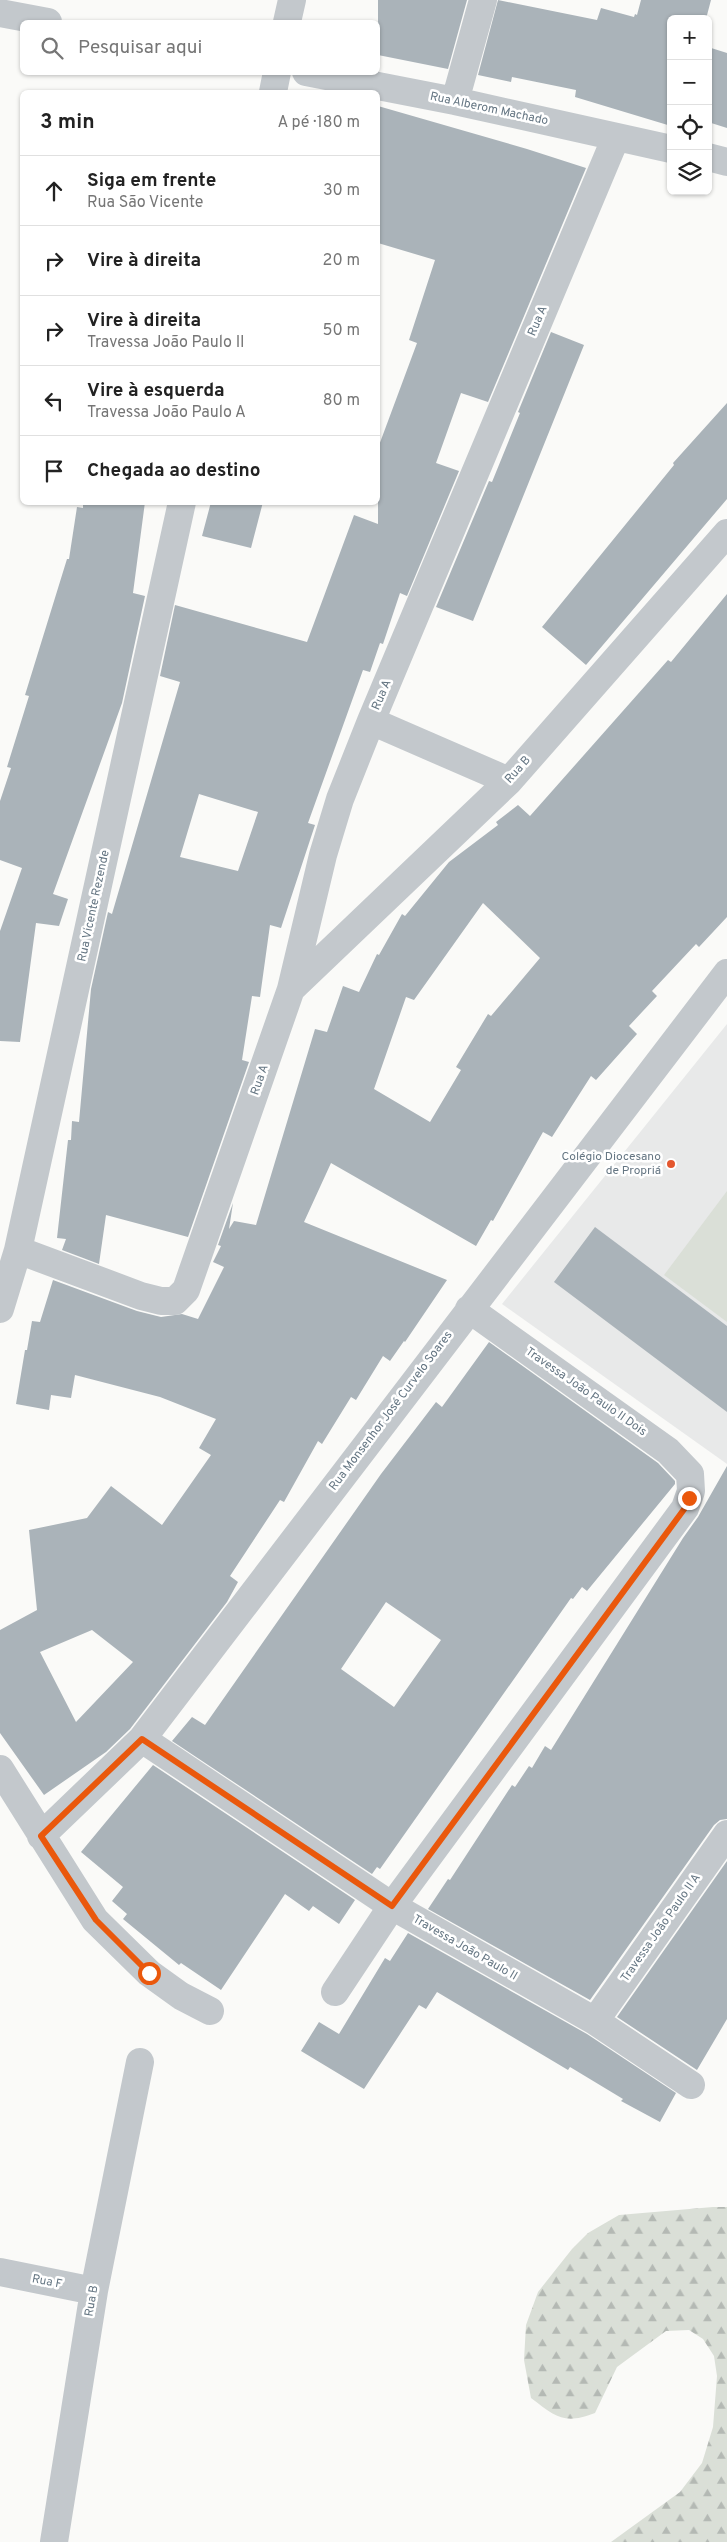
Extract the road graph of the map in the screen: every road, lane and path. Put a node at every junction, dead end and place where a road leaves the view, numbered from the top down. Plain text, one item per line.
1 (292, 0) edge
2 (483, 0) edge
3 (0, 13) edge
4 (37, 20) edge
5 (287, 20) edge
6 (276, 75) edge
7 (321, 75) edge
8 (272, 90) edge
9 (455, 101) junction
10 (616, 137) junction
11 (667, 148) edge
12 (712, 158) edge
13 (727, 162) edge
14 (181, 505) edge
15 (727, 533) edge
16 (371, 721) junction
17 (509, 781) junction
18 (727, 973) edge
19 (291, 988) junction
20 (18, 1250) junction
21 (0, 1309) edge
22 (469, 1309) junction
23 (142, 1739) junction
24 (0, 1769) edge
25 (727, 1834) edge
26 (41, 1836) junction
27 (392, 1906) junction
28 (335, 1992) dead end
29 (210, 2010) dead end
30 (595, 2021) junction
31 (140, 2062) dead end
32 (691, 2085) dead end
33 (0, 2272) edge
34 (94, 2291) junction
35 (54, 2542) edge

1 - 5 street
2 - 9 street
3 - 4 street
6 - 8 street
7 - 9 street, Rua Alberom Machado
9 - 10 street, Rua Alberom Machado
10 - 11 street, Rua Alberom Machado
10 - 16 street, Rua A
12 - 13 street
14 - 20 street, Rua Vicente Rezende
15 - 17 street, Rua B
16 - 17 street
16 - 19 street, Rua A
17 - 19 street, Rua B
18 - 22 street, Rua Monsenhor José Curvelo Soares
19 - 20 street, Rua A
20 - 21 street, Rua Vicente Rezende
22 - 23 street, Rua Monsenhor José Curvelo Soares
22 - 27 street, Travessa João Paulo II Dois
23 - 26 street, Rua Monsenhor José Curvelo Soares
23 - 27 street, Travessa João Paulo II
24 - 26 street
25 - 30 street, Travessa João Paulo II A
26 - 29 street
27 - 28 street
27 - 30 street, Travessa João Paulo II
30 - 32 street, Travessa João Paulo II
31 - 34 street, Rua B
33 - 34 street, Rua F
34 - 35 street, Rua B

